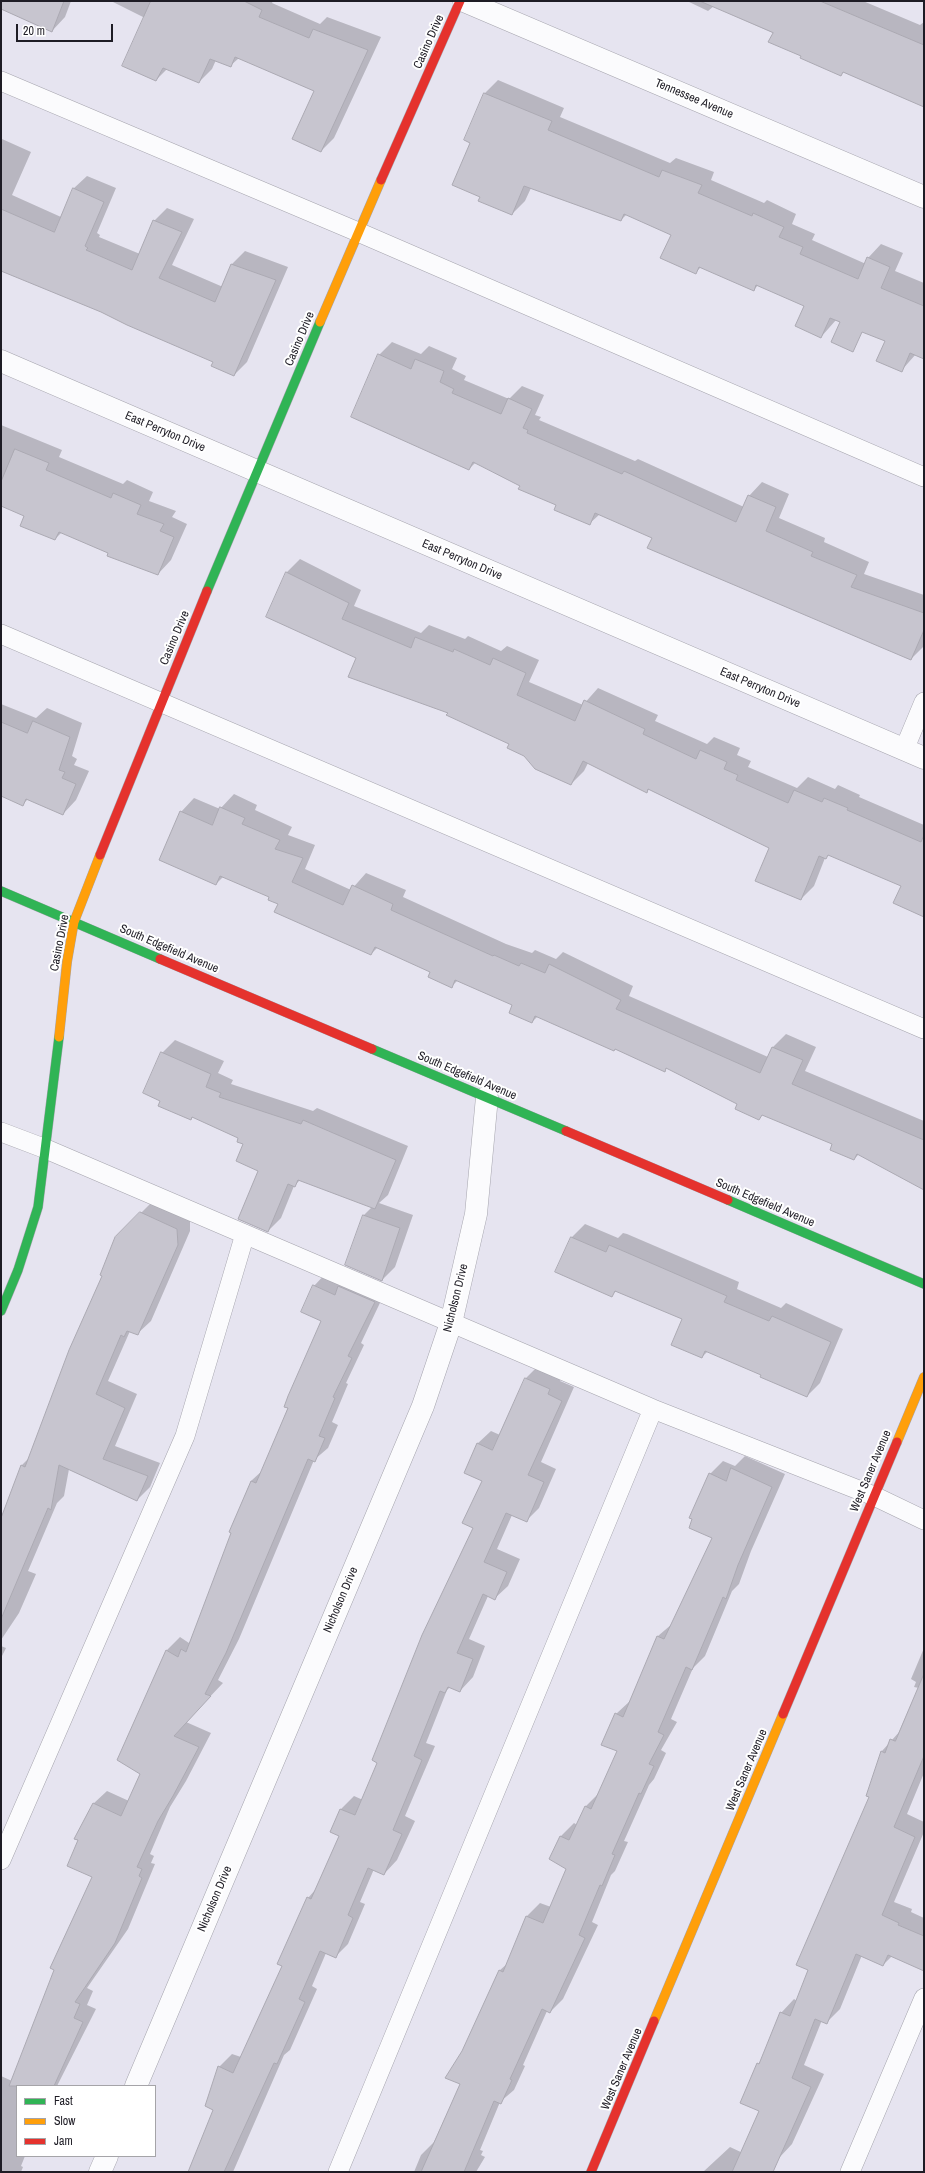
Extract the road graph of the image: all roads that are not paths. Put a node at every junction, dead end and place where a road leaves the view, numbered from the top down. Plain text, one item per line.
1 (460, 1) edge
2 (464, 1) edge
3 (1, 81) edge
4 (924, 197) edge
5 (358, 232) junction
6 (1, 361) edge
7 (257, 472) junction
8 (924, 477) edge
9 (1, 634) edge
10 (161, 702) junction
11 (924, 702) edge
12 (904, 750) junction
13 (924, 758) edge
14 (1, 891) edge
15 (74, 922) junction
16 (924, 1029) edge
17 (487, 1097) junction
18 (1, 1132) edge
19 (46, 1149) junction
20 (245, 1234) junction
21 (924, 1284) edge
22 (1, 1311) edge
23 (451, 1323) junction
24 (924, 1377) edge
25 (653, 1409) junction
26 (874, 1496) junction
27 (924, 1520) edge
28 (1, 1860) edge
29 (924, 1998) edge
30 (136, 2085) edge
31 (107, 2157) edge
32 (100, 2172) edge
33 (338, 2172) edge
34 (591, 2172) edge
35 (850, 2172) edge

1 - 5 street, Casino Drive
2 - 4 street, Tennessee Avenue
3 - 5 lane
5 - 7 street, Casino Drive
5 - 8 lane
6 - 7 street, East Perryton Drive
7 - 10 street, Casino Drive
7 - 12 street, East Perryton Drive
9 - 10 lane
10 - 15 street, Casino Drive
10 - 16 lane
11 - 12 lane
12 - 13 street, East Perryton Drive
14 - 15 street, South Edgefield Avenue
15 - 17 street, South Edgefield Avenue
15 - 19 street, Casino Drive
17 - 21 street, South Edgefield Avenue
17 - 23 street, Nicholson Drive
18 - 19 lane
19 - 20 lane
19 - 22 street, Casino Drive
20 - 23 lane
20 - 28 lane
23 - 25 lane
23 - 30 street, Nicholson Drive
24 - 26 street, West Saner Avenue
25 - 26 lane
25 - 33 lane
26 - 27 lane
26 - 34 street, West Saner Avenue
29 - 35 lane
31 - 32 street

